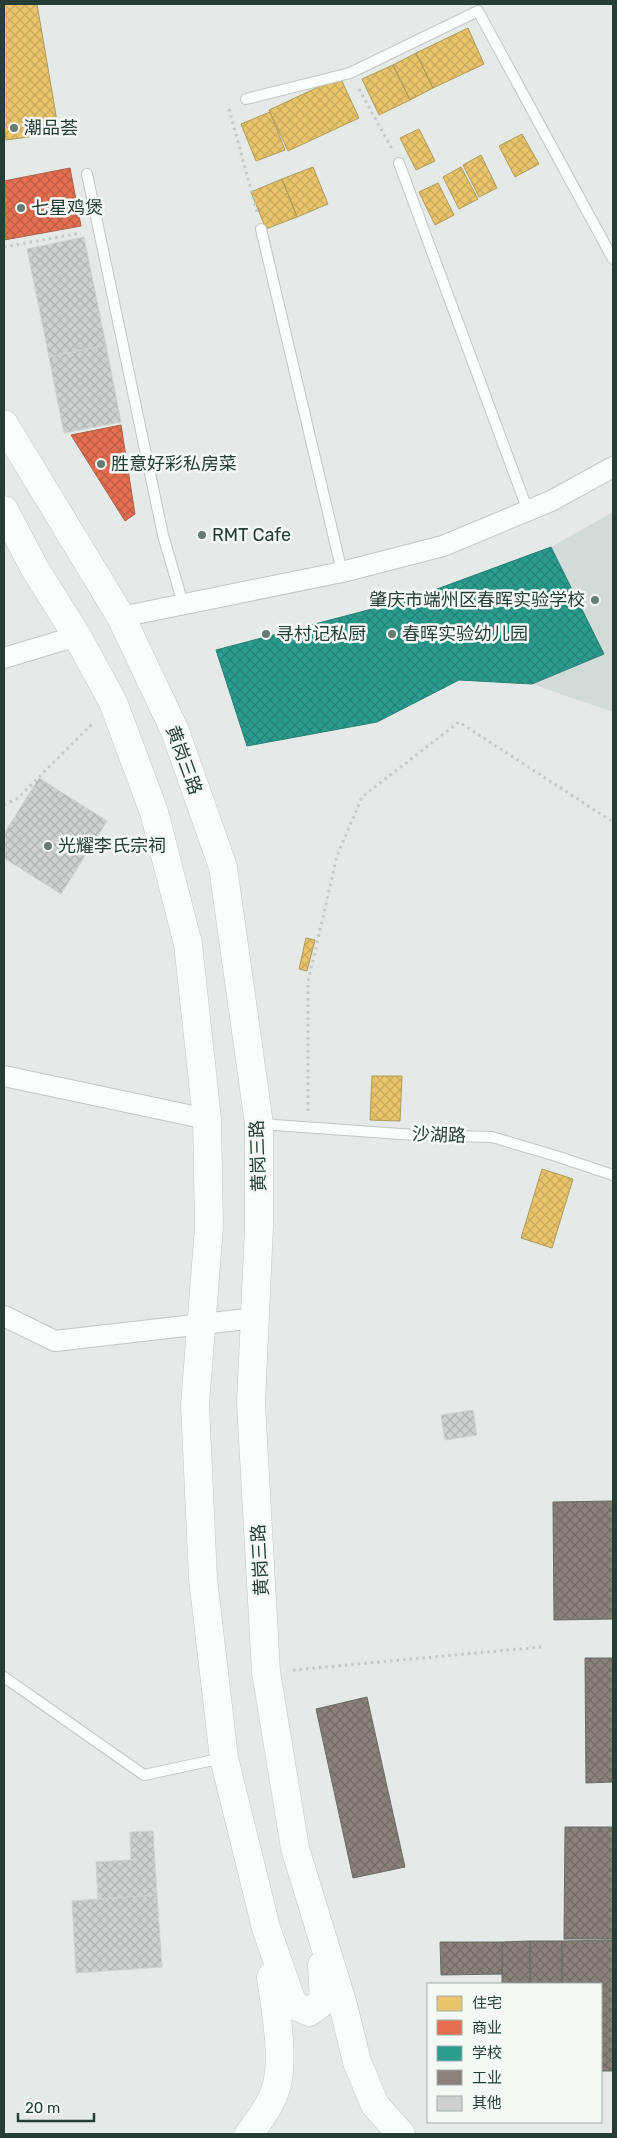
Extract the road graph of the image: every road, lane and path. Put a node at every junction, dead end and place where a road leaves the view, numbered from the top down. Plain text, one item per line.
1 (350, 73) junction
2 (246, 99) dead end
3 (229, 109) dead end
4 (399, 163) joint
5 (87, 174) dead end
6 (99, 230) junction
7 (261, 230) joint
8 (4, 247) edge
9 (613, 259) edge
10 (4, 424) edge
11 (613, 467) edge
12 (4, 510) edge
13 (528, 511) junction
14 (342, 572) junction
15 (183, 604) junction
16 (121, 617) junction
17 (77, 636) junction
18 (4, 658) edge
19 (113, 702) junction
20 (4, 805) edge
21 (613, 822) edge
22 (4, 1076) edge
23 (207, 1119) junction
24 (259, 1124) junction
25 (308, 1127) junction
26 (613, 1175) edge
27 (4, 1316) edge
28 (255, 1318) junction
29 (202, 1322) junction
30 (541, 1647) dead end
31 (266, 1672) junction
32 (4, 1677) edge
33 (224, 1758) junction
34 (266, 1928) junction
35 (322, 1936) junction
36 (249, 2134) edge
37 (400, 2134) edge

1 - 2 lane
1 - 4 path
1 - 9 lane
3 - 7 path
4 - 13 lane
5 - 6 lane
6 - 8 path
6 - 15 lane
7 - 14 lane
10 - 16 main road, 黄岗三路
11 - 13 street
12 - 17 main road
13 - 14 street
14 - 15 street
15 - 16 street
16 - 24 main road, 黄岗三路
17 - 18 street
17 - 19 main road
19 - 20 path
19 - 23 main road
21 - 25 path
22 - 23 street
23 - 29 main road
24 - 25 lane, 沙湖路
24 - 28 main road, 黄岗三路
25 - 26 lane, 沙湖路
27 - 29 street
28 - 29 street
28 - 31 main road, 黄岗三路
29 - 33 main road
30 - 31 path
31 - 35 main road, 黄岗三路
32 - 33 lane
33 - 34 main road
34 - 35 main road
34 - 36 main road
35 - 37 main road, 黄岗三路

